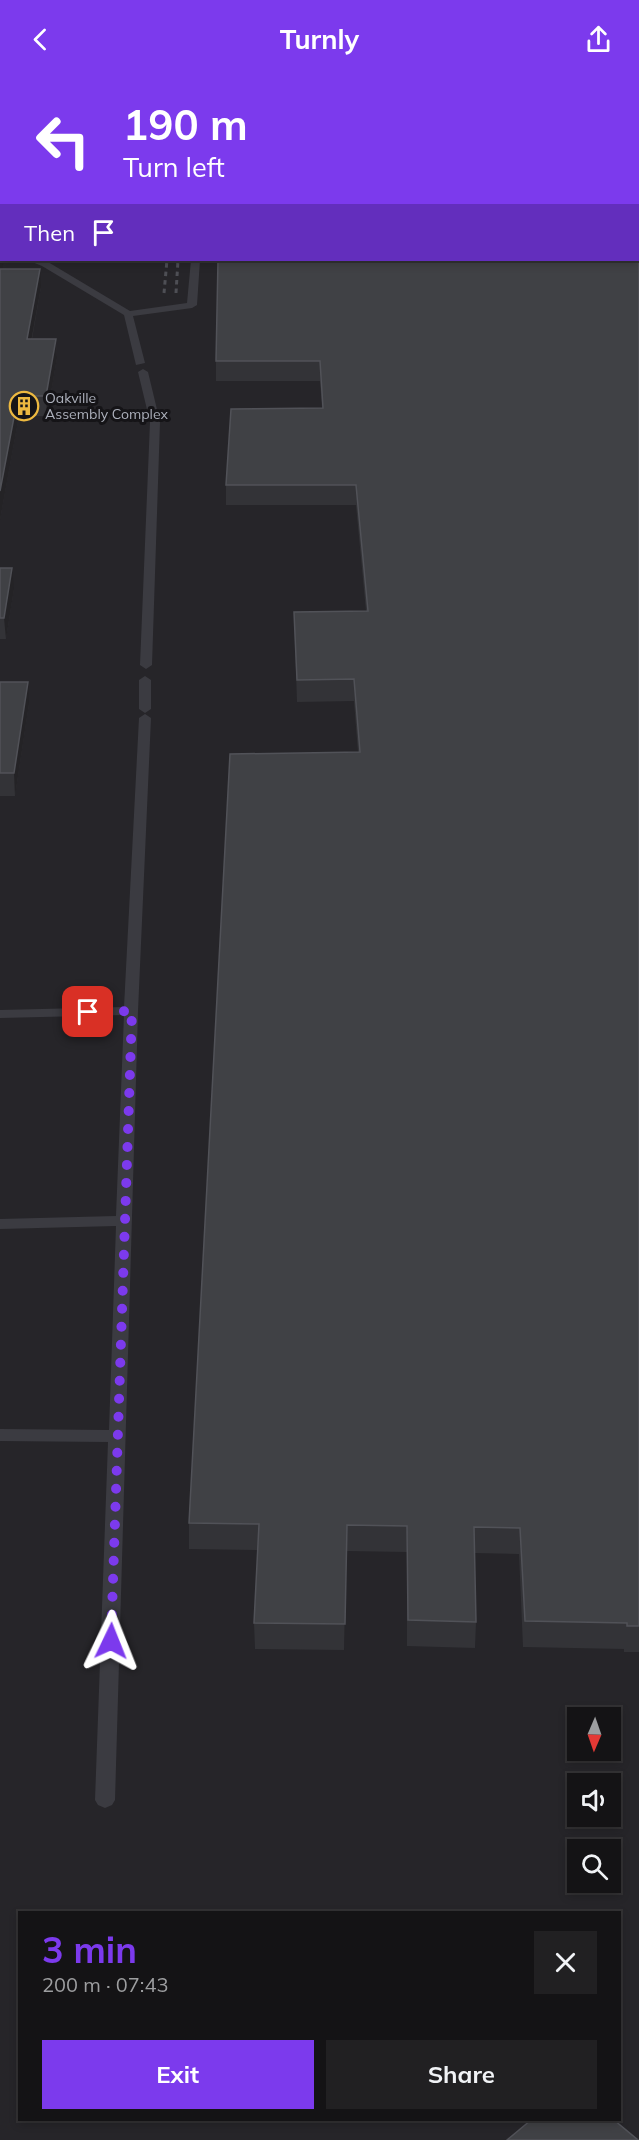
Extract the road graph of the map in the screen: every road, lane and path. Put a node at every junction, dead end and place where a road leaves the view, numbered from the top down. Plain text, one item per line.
1 (35, 261) edge
2 (196, 261) edge
3 (128, 314) junction
4 (146, 665) dead end
5 (145, 680) dead end
6 (132, 1011) junction
7 (0, 1014) edge
8 (124, 1221) junction
9 (0, 1224) edge
10 (0, 1435) edge
11 (117, 1436) junction
12 (105, 1800) dead end

1 - 3 lane
2 - 3 lane
3 - 4 lane
5 - 6 lane
6 - 7 lane
6 - 8 lane
8 - 9 lane
8 - 11 lane
10 - 11 lane
11 - 12 lane

